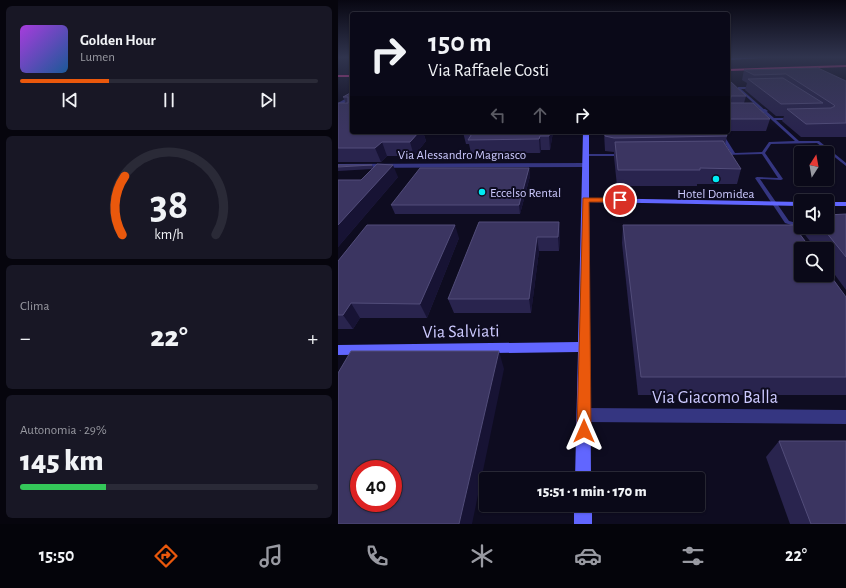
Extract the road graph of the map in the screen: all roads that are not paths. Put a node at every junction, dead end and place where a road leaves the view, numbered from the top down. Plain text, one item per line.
1 (760, 88) edge
2 (350, 97) edge
3 (338, 105) edge
4 (730, 111) edge
5 (765, 111) junction
6 (793, 119) edge
7 (774, 120) junction
8 (586, 134) edge
9 (722, 134) edge
10 (798, 142) junction
11 (763, 153) junction
12 (630, 154) edge
13 (716, 154) edge
14 (734, 154) junction
15 (585, 155) junction
16 (586, 165) junction
17 (846, 165) edge
18 (338, 166) edge
19 (586, 200) junction
20 (774, 203) junction
21 (794, 204) edge
22 (834, 204) edge
23 (846, 204) edge
24 (794, 224) edge
25 (585, 347) junction
26 (338, 350) edge
27 (584, 415) junction
28 (846, 417) edge
29 (584, 472) edge
30 (583, 512) edge
31 (583, 524) edge

1 - 5 lane
2 - 3 street
4 - 5 street
5 - 7 lane
6 - 7 lane
7 - 10 lane
8 - 15 street
9 - 14 lane
10 - 11 lane
10 - 17 lane
11 - 14 lane
11 - 20 lane
12 - 15 lane
13 - 14 lane
15 - 16 street
16 - 18 street, Via Alessandro Magnasco
16 - 19 street
19 - 20 street
19 - 25 street
20 - 21 street
20 - 24 lane
22 - 23 street
25 - 26 street, Via Salviati
25 - 27 street
27 - 28 street, Via Giacomo Balla
27 - 29 street
30 - 31 street

